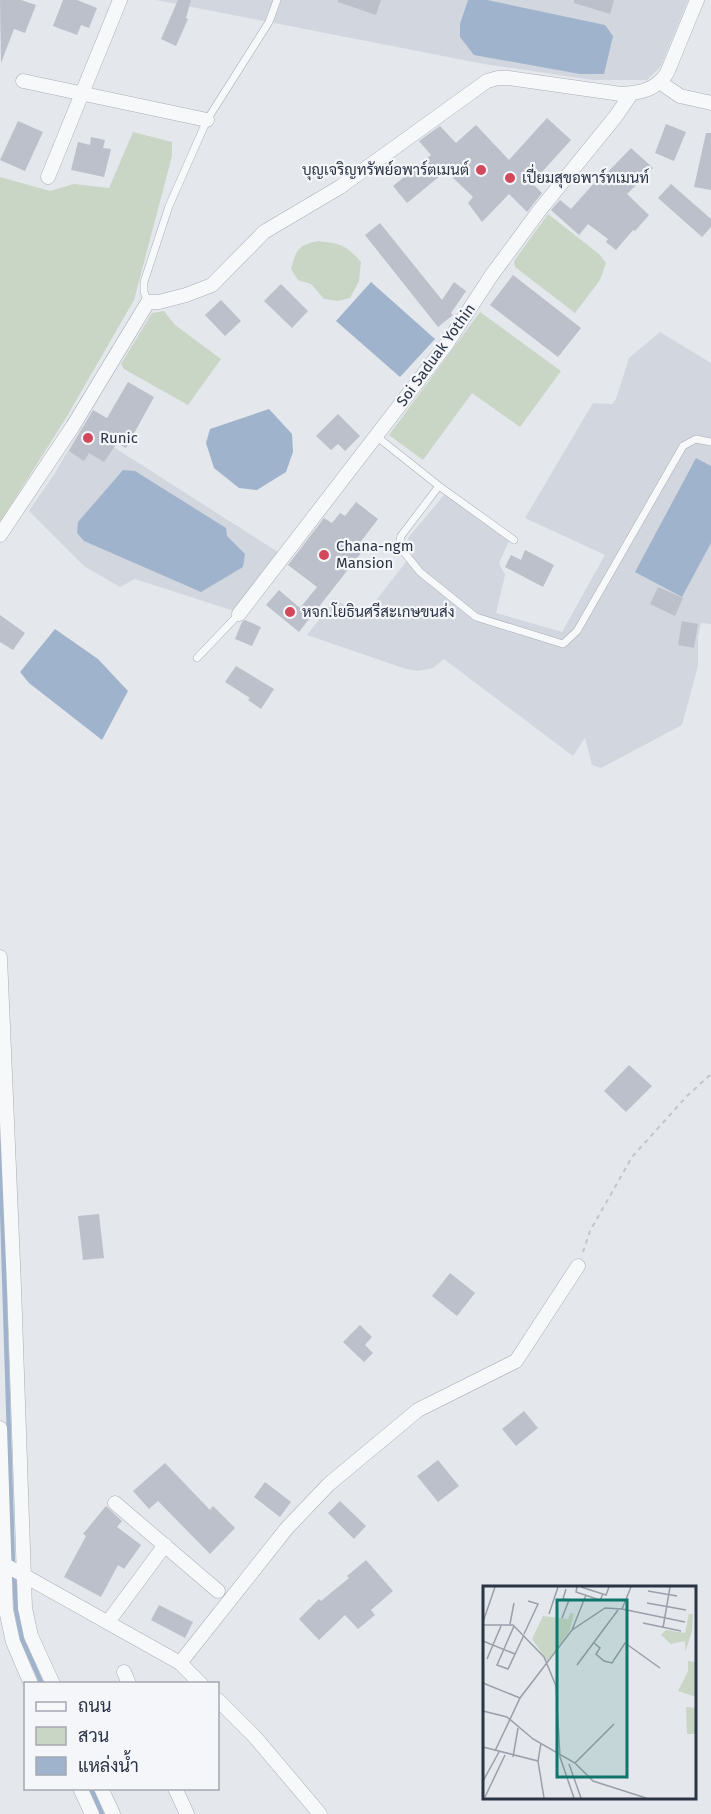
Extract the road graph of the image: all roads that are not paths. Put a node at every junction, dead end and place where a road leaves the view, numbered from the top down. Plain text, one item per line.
1 (120, 0) edge
2 (277, 0) edge
3 (697, 0) edge
4 (23, 81) dead end
5 (661, 83) junction
6 (81, 94) junction
7 (631, 94) junction
8 (711, 103) edge
9 (207, 120) junction
10 (48, 177) dead end
11 (148, 302) junction
12 (376, 436) junction
13 (711, 442) edge
14 (439, 486) junction
15 (0, 535) edge
16 (514, 540) dead end
17 (239, 614) joint
18 (197, 658) dead end
19 (0, 957) edge
20 (578, 1266) road end
21 (0, 1428) edge
22 (115, 1503) dead end
23 (165, 1545) junction
24 (11, 1568) edge
25 (218, 1591) dead end
26 (108, 1622) junction
27 (180, 1663) junction
28 (32, 1682) edge
29 (53, 1682) edge
30 (200, 1682) edge
31 (219, 1701) edge
32 (81, 1790) edge
33 (103, 1790) edge
34 (176, 1790) edge
35 (92, 1814) edge
36 (113, 1814) edge
37 (187, 1814) edge
38 (320, 1814) edge

1 - 6 street
2 - 9 lane
3 - 5 street
4 - 6 street
5 - 7 street
5 - 8 street
6 - 9 street
6 - 10 street
7 - 11 street
7 - 12 street, Soi Saduak Yothin
9 - 11 lane
11 - 15 street
12 - 14 lane
12 - 17 street, Soi Saduak Yothin
13 - 14 lane
14 - 16 lane
17 - 18 lane
19 - 24 street
20 - 27 street
21 - 24 street
22 - 23 street
23 - 25 street
23 - 26 street
24 - 26 street
24 - 28 street
24 - 29 street
26 - 27 street
27 - 30 street
31 - 38 street
32 - 35 street
33 - 36 street
34 - 37 street

